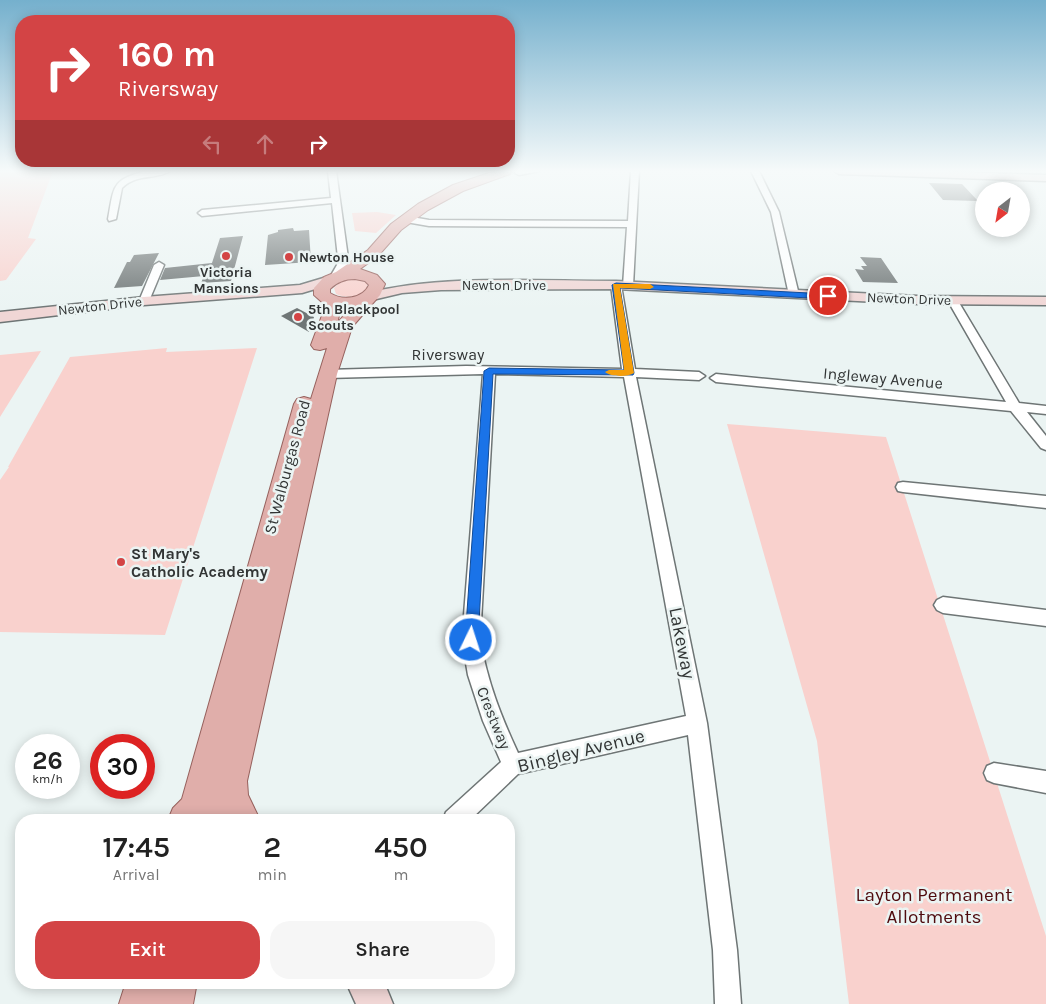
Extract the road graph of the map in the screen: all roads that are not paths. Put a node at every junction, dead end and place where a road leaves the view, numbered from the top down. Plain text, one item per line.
1 (338, 218) edge
2 (631, 218) edge
3 (776, 218) edge
4 (406, 219) joint
5 (631, 224) junction
6 (373, 252) junction
7 (159, 265) dead end
8 (371, 278) junction
9 (441, 286) junction
10 (622, 286) junction
11 (333, 287) junction
12 (260, 293) junction
13 (794, 295) junction
14 (368, 297) junction
15 (952, 301) junction
16 (1046, 301) edge
17 (144, 302) junction
18 (0, 317) edge
19 (330, 364) junction
20 (489, 371) junction
21 (629, 373) junction
22 (698, 376) dead end
23 (716, 378) dead end
24 (1015, 407) junction
25 (1046, 410) edge
26 (1046, 445) edge
27 (903, 487) dead end
28 (1046, 502) edge
29 (943, 605) dead end
30 (1046, 618) edge
31 (697, 723) junction
32 (513, 765) junction
33 (994, 773) dead end
34 (1046, 782) edge
35 (237, 811) edge
36 (191, 814) edge
37 (460, 814) edge
38 (144, 989) edge
39 (175, 989) edge
40 (368, 989) edge
41 (140, 1004) edge
42 (172, 1004) edge
43 (375, 1004) edge
44 (728, 1004) edge

1 - 11 street
2 - 5 street, Lakeway
3 - 13 street
4 - 5 street
4 - 6 main road
5 - 10 street, Lakeway
6 - 8 main road
6 - 11 main road
7 - 17 street
8 - 9 main road, Newton Drive
8 - 11 main road
8 - 14 main road
9 - 10 main road, Newton Drive
9 - 14 main road, Newton Drive
10 - 13 main road, Newton Drive
10 - 21 street, Lakeway
11 - 12 main road, Newton Drive
11 - 12 main road, Newton Drive
11 - 14 main road
11 - 36 main road, St Walburgas Road
12 - 17 main road, Newton Drive
13 - 15 main road, Newton Drive
14 - 19 main road, St Walburgas Road
15 - 16 main road, Newton Drive
15 - 24 street
17 - 18 main road, Newton Drive
19 - 20 street, Riversway
19 - 35 main road, St Walburgas Road
20 - 21 street, Riversway
20 - 32 street, Crestway
21 - 22 street
21 - 31 street, Lakeway
23 - 24 street, Ingleway Avenue
24 - 25 street, Ingleway Avenue
24 - 26 street
27 - 28 street
29 - 30 street
31 - 32 street, Bingley Avenue
31 - 44 street, Lakeway
32 - 37 street, Bingley Avenue
33 - 34 street
35 - 36 main road
38 - 41 main road
39 - 42 main road
40 - 43 main road

